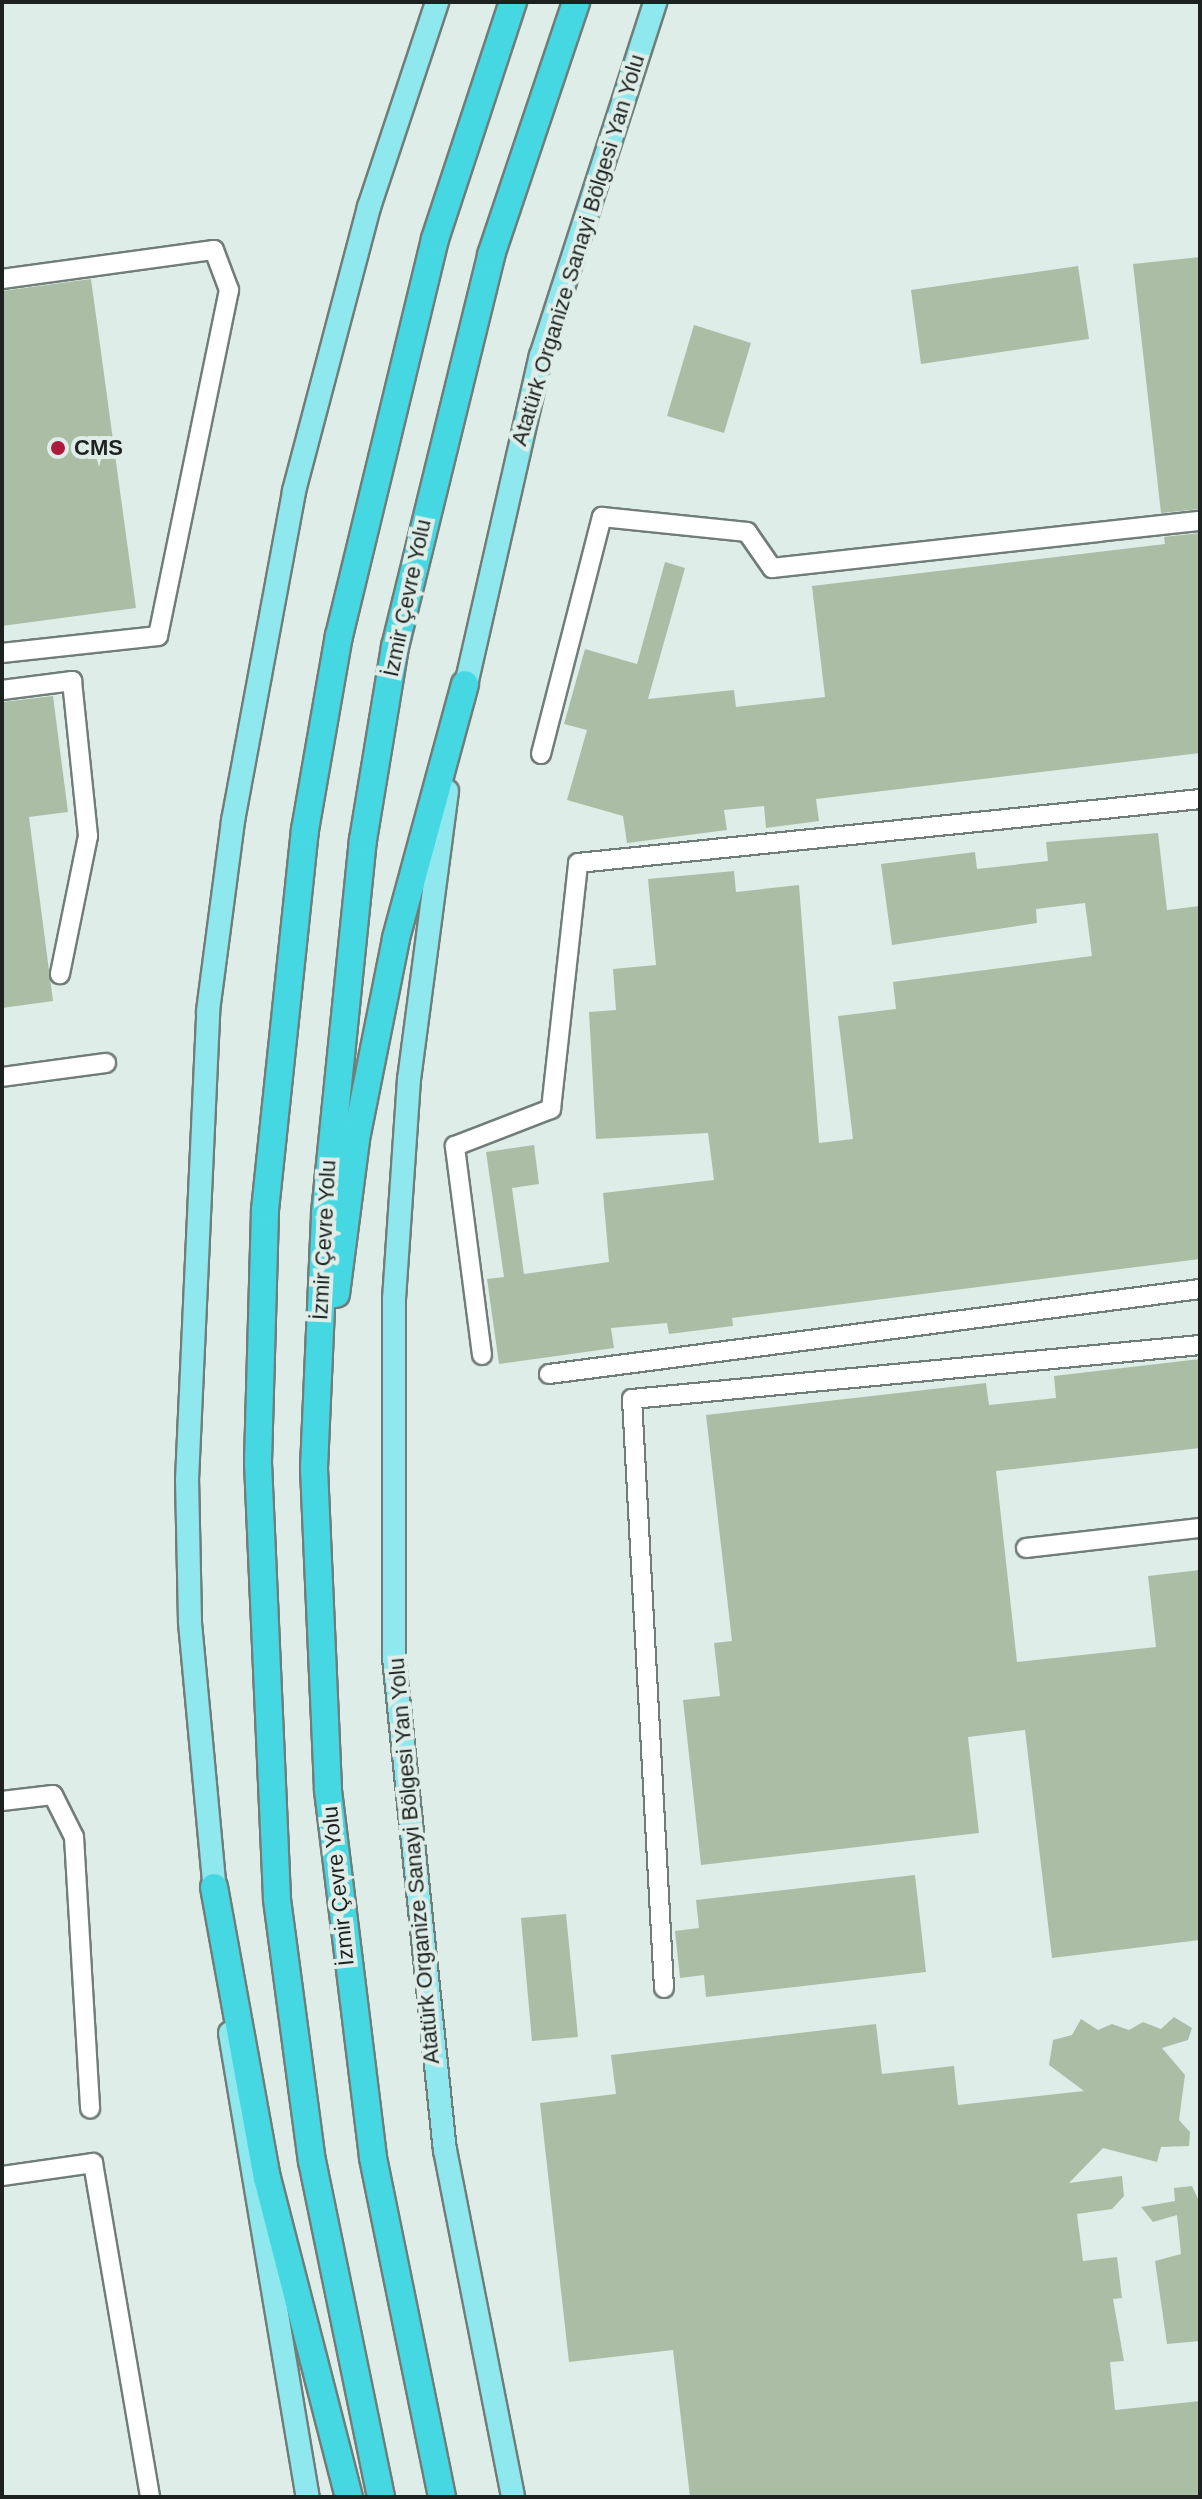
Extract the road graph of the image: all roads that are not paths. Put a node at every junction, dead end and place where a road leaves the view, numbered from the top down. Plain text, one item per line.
1 (437, 2) edge
2 (513, 2) edge
3 (576, 2) edge
4 (655, 2) edge
5 (2, 279) edge
6 (1200, 521) edge
7 (2, 653) edge
8 (465, 684) junction
9 (2, 690) edge
10 (541, 754) dead end
11 (1200, 799) edge
12 (60, 974) dead end
13 (106, 1063) dead end
14 (2, 1077) edge
15 (1200, 1289) edge
16 (1200, 1345) edge
17 (482, 1355) dead end
18 (549, 1374) dead end
19 (314, 1468) junction
20 (1200, 1528) edge
21 (1026, 1548) dead end
22 (2, 1801) edge
23 (214, 1887) junction
24 (664, 1988) dead end
25 (90, 2109) dead end
26 (2, 2176) edge
27 (441, 2492) edge
28 (150, 2497) edge
29 (308, 2497) edge
30 (349, 2497) edge
31 (381, 2497) edge
32 (513, 2497) edge

1 - 23 main road
2 - 31 highway
3 - 19 highway, İzmir Çevre Yolu
4 - 8 main road, Atatürk Organize Sanayi Bölgesi Yan Yolu
5 - 7 lane
6 - 10 lane
8 - 19 highway
8 - 32 main road, Atatürk Organize Sanayi Bölgesi Yan Yolu
9 - 12 lane
11 - 17 lane
13 - 14 lane
15 - 18 lane
16 - 24 lane
19 - 27 highway, İzmir Çevre Yolu
20 - 21 lane
22 - 25 lane
23 - 29 main road
23 - 30 highway
26 - 28 lane

